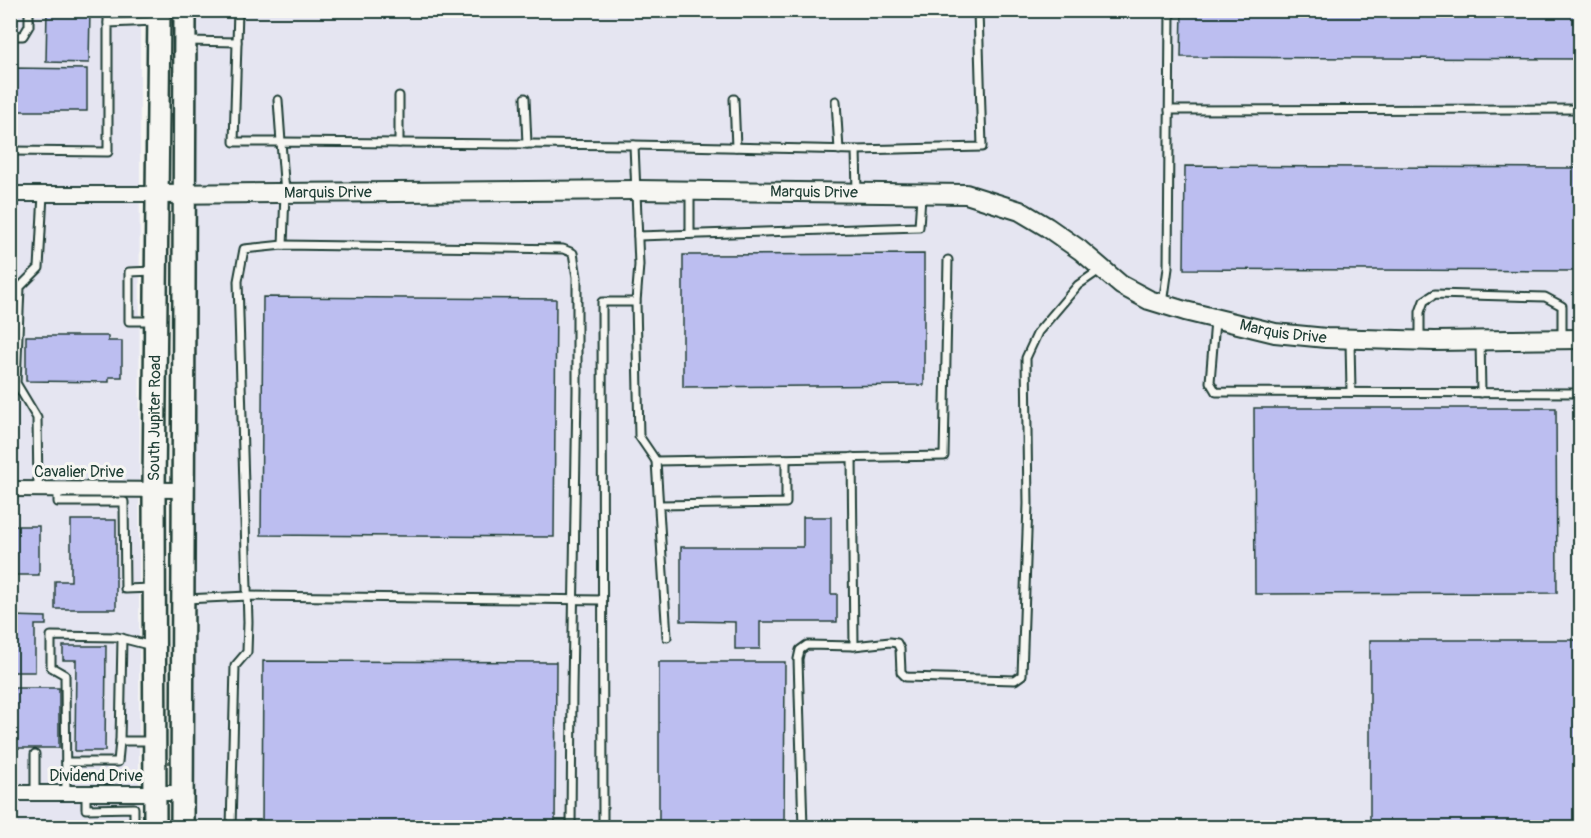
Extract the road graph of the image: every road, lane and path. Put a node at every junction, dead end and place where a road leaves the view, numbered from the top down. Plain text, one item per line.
1 (29, 10) edge
2 (108, 10) edge
3 (185, 10) edge
4 (237, 10) edge
5 (978, 10) edge
6 (1170, 10) edge
7 (159, 16) edge
8 (108, 23) junction
9 (10, 36) edge
10 (185, 41) junction
11 (237, 42) junction
12 (399, 96) dead end
13 (525, 98) dead end
14 (734, 99) dead end
15 (278, 100) dead end
16 (836, 101) dead end
17 (1581, 109) edge
18 (1169, 110) junction
19 (281, 142) junction
20 (399, 143) junction
21 (527, 144) junction
22 (634, 145) junction
23 (736, 147) junction
24 (838, 150) junction
25 (856, 150) junction
26 (10, 151) edge
27 (637, 190) junction
28 (690, 191) junction
29 (857, 192) junction
30 (184, 193) junction
31 (285, 193) junction
32 (922, 193) junction
33 (10, 194) edge
34 (43, 194) junction
35 (158, 194) junction
36 (690, 234) junction
37 (638, 236) junction
38 (283, 245) junction
39 (948, 260) dead end
40 (1101, 269) junction
41 (636, 302) junction
42 (1163, 304) junction
43 (1215, 319) junction
44 (1349, 339) junction
45 (1562, 339) junction
46 (1581, 339) edge
47 (1420, 340) junction
48 (1480, 340) junction
49 (1351, 392) junction
50 (1481, 393) junction
51 (1581, 393) edge
52 (852, 458) junction
53 (786, 459) junction
54 (656, 461) junction
55 (10, 489) edge
56 (38, 489) junction
57 (57, 489) junction
58 (154, 489) junction
59 (183, 490) junction
60 (659, 505) junction
61 (154, 588) junction
62 (248, 596) junction
63 (573, 599) junction
64 (183, 600) junction
65 (602, 600) junction
66 (667, 637) dead end
67 (122, 638) junction
68 (854, 646) junction
69 (155, 647) junction
70 (183, 648) junction
71 (120, 741) junction
72 (155, 741) junction
73 (35, 754) dead end
74 (66, 762) junction
75 (10, 793) edge
76 (36, 793) junction
77 (66, 793) junction
78 (86, 793) junction
79 (155, 793) junction
80 (182, 793) junction
81 (134, 828) edge
82 (155, 828) edge
83 (182, 828) edge
84 (231, 828) edge
85 (572, 828) edge
86 (603, 828) edge
87 (802, 828) edge

1 - 9 lane
2 - 8 lane
3 - 10 main road, South Jupiter Road
4 - 11 lane
5 - 25 lane
6 - 18 lane
7 - 8 lane
7 - 35 main road, South Jupiter Road
8 - 26 lane
10 - 11 lane
10 - 30 main road, South Jupiter Road
11 - 19 lane
12 - 20 lane
13 - 21 lane
14 - 23 lane
15 - 19 lane
16 - 24 lane
17 - 18 lane
18 - 42 lane
19 - 20 lane
19 - 31 lane
20 - 21 lane
21 - 22 lane
22 - 23 lane
22 - 27 lane
23 - 24 lane
24 - 25 lane
25 - 29 lane
27 - 28 street, Marquis Drive
27 - 31 street, Marquis Drive
27 - 37 lane
28 - 29 street, Marquis Drive
28 - 36 lane
29 - 32 street, Marquis Drive
30 - 31 street, Marquis Drive
30 - 35 street, Marquis Drive
30 - 59 main road, South Jupiter Road
31 - 38 lane
32 - 36 lane
32 - 40 street, Marquis Drive
33 - 34 street, Marquis Drive
34 - 35 street, Marquis Drive
34 - 56 lane
35 - 58 main road, South Jupiter Road
36 - 37 lane
37 - 41 lane
38 - 62 lane
38 - 63 lane
39 - 52 lane
40 - 42 street, Marquis Drive
40 - 68 lane
41 - 54 lane
41 - 65 lane
42 - 43 street, Marquis Drive
43 - 44 street, Marquis Drive
43 - 49 lane
44 - 47 street, Marquis Drive
44 - 49 lane
45 - 46 street, Marquis Drive
45 - 47 lane
45 - 48 street, Marquis Drive
47 - 48 street, Marquis Drive
48 - 50 lane
49 - 50 lane
50 - 51 lane
52 - 53 lane
52 - 68 lane
53 - 54 lane
53 - 60 lane
54 - 60 lane
55 - 56 street, Cavalier Drive
56 - 57 street, Cavalier Drive
57 - 58 street, Cavalier Drive
57 - 61 lane
58 - 59 street, Cavalier Drive
58 - 61 main road, South Jupiter Road
59 - 64 main road, South Jupiter Road
60 - 66 lane
61 - 69 main road, South Jupiter Road
62 - 63 lane
62 - 64 lane
62 - 84 lane
63 - 65 lane
63 - 85 lane
64 - 70 main road, South Jupiter Road
65 - 86 lane
67 - 69 lane
67 - 71 lane
67 - 74 lane
68 - 87 lane
69 - 70 main road
69 - 72 main road, South Jupiter Road
70 - 80 main road, South Jupiter Road
71 - 72 lane
71 - 74 lane
72 - 79 main road, South Jupiter Road
73 - 76 lane
74 - 77 lane
75 - 76 street, Dividend Drive
76 - 77 street, Dividend Drive
77 - 78 street, Dividend Drive
78 - 79 street, Dividend Drive
78 - 81 lane
79 - 80 street, Dividend Drive
79 - 82 main road, South Jupiter Road
80 - 83 main road, South Jupiter Road

